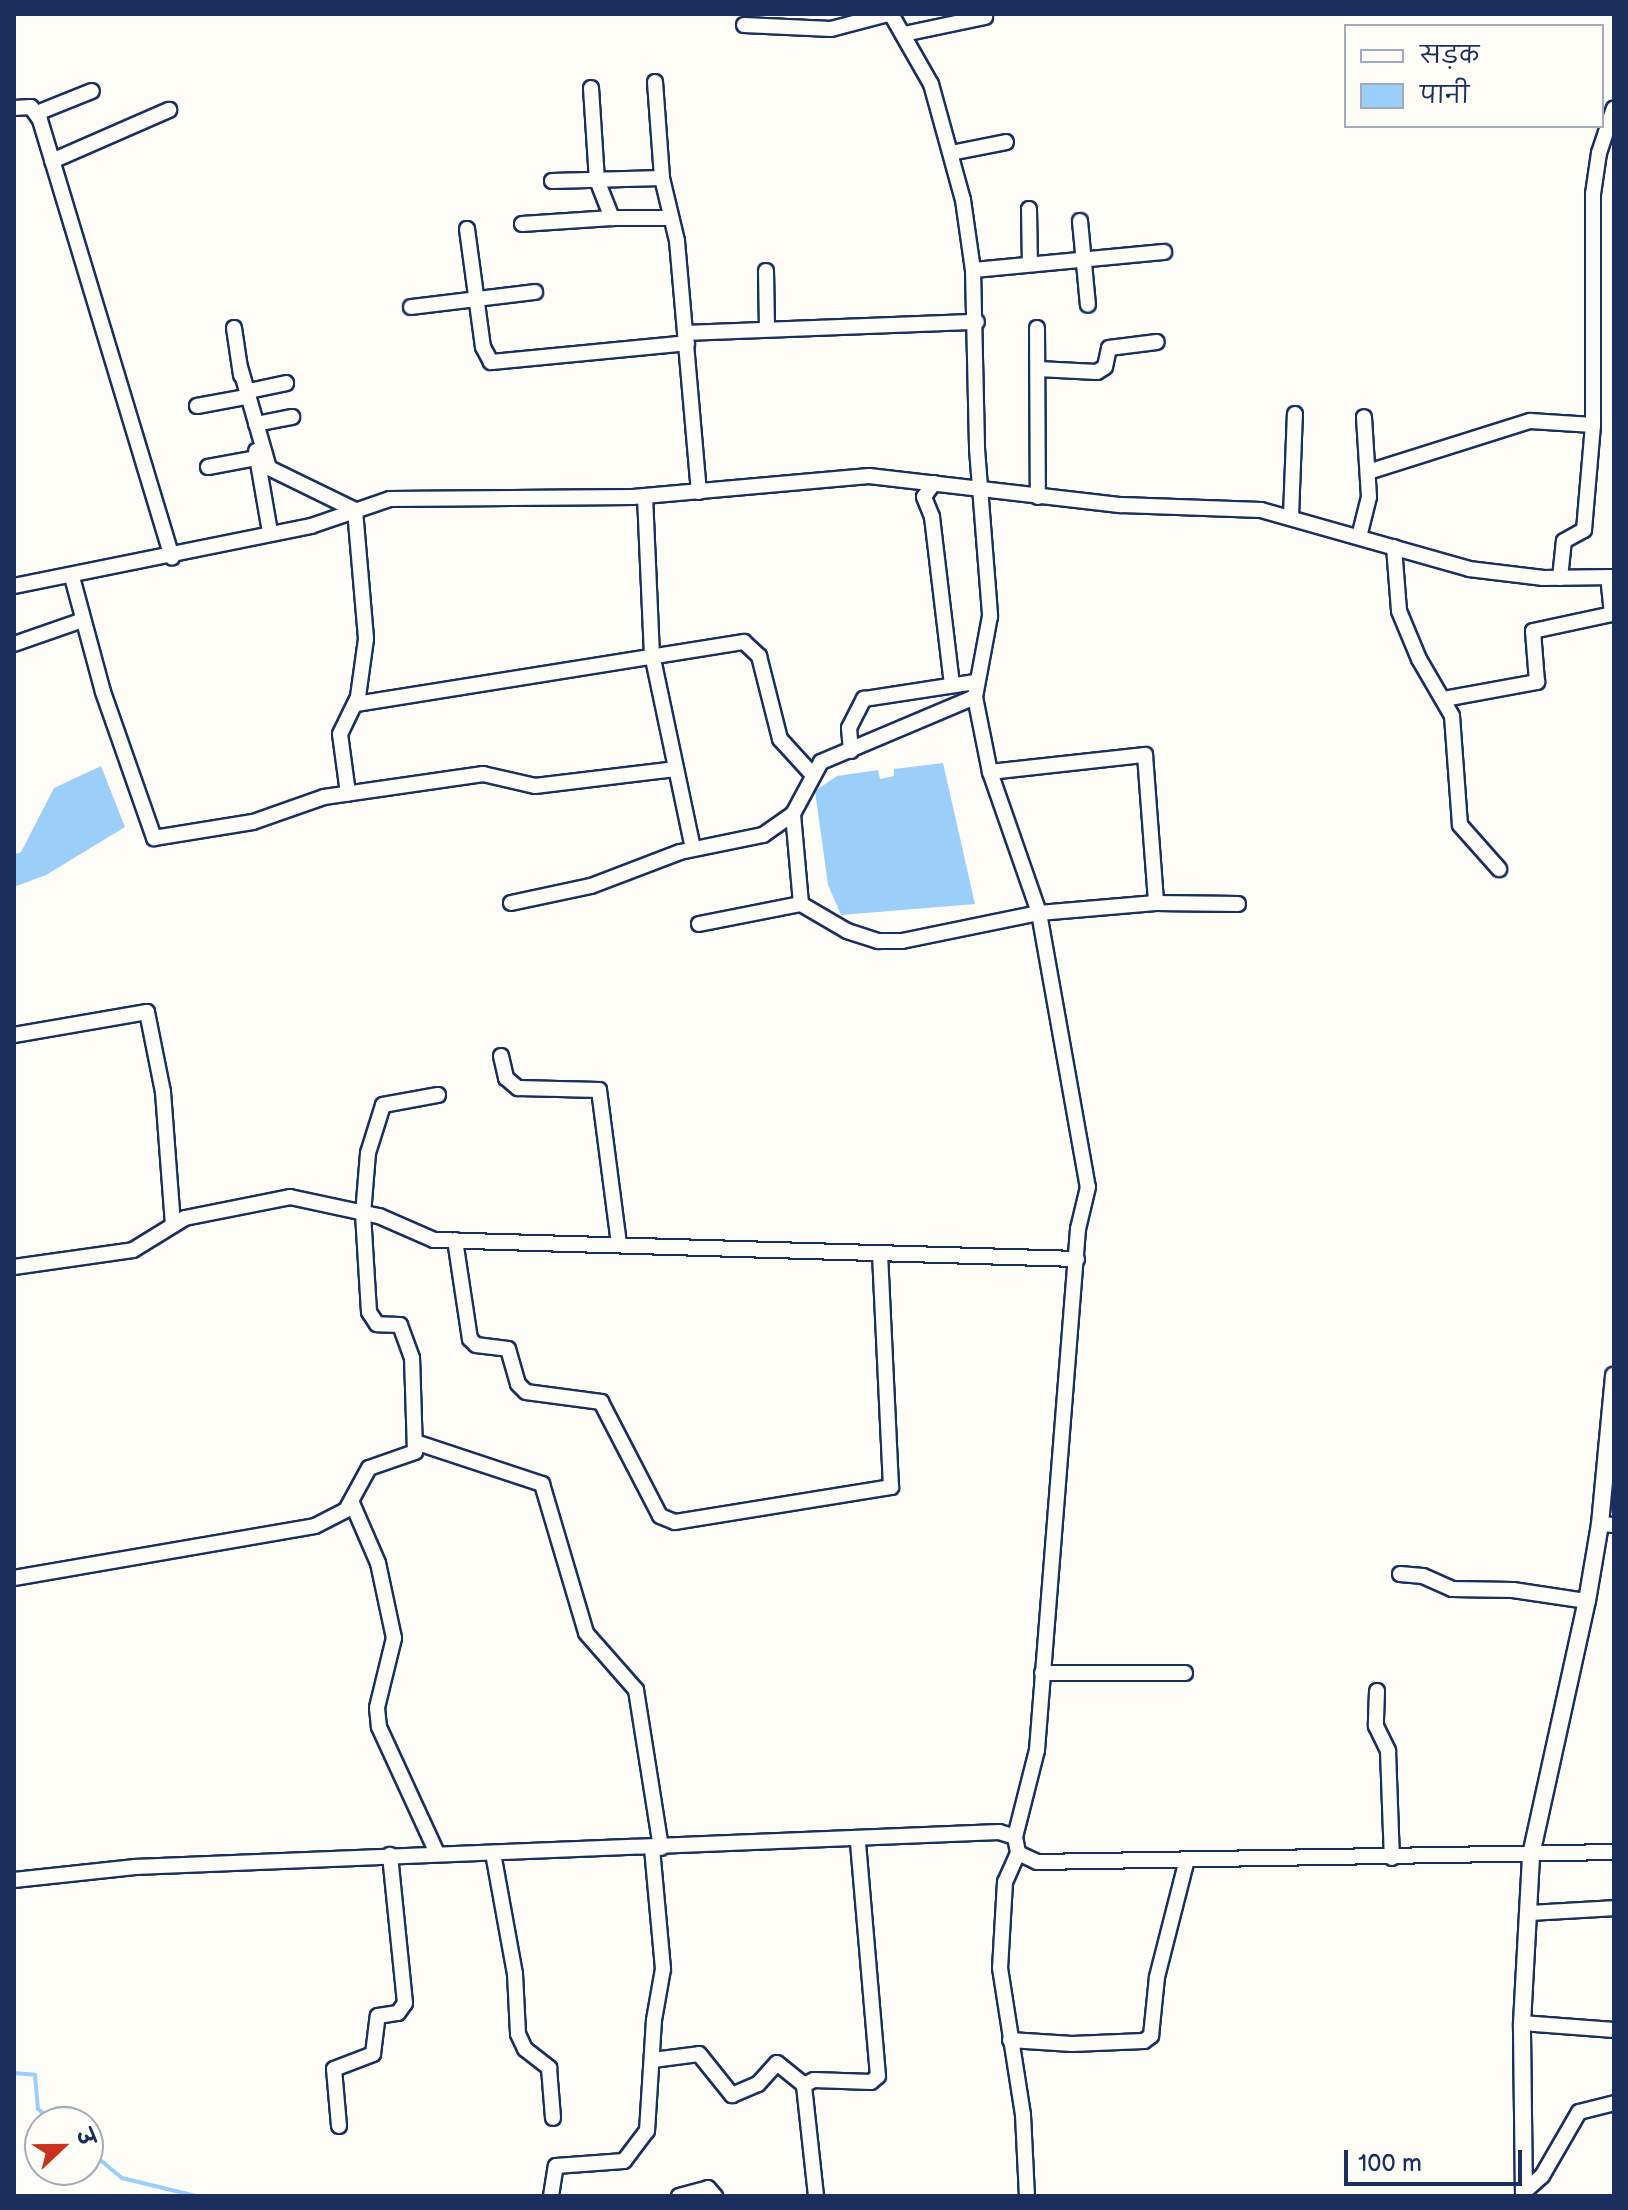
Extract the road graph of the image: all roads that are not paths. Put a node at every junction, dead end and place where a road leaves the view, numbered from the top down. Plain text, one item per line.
1 (889, 14) edge
2 (985, 17) dead end
3 (744, 25) dead end
4 (904, 34) junction
5 (655, 82) dead end
6 (591, 88) dead end
7 (92, 91) dead end
8 (14, 108) edge
9 (1614, 108) edge
10 (169, 110) dead end
11 (37, 113) junction
12 (1006, 142) dead end
13 (951, 153) junction
14 (52, 161) junction
15 (662, 178) junction
16 (597, 180) junction
17 (552, 181) dead end
18 (1029, 209) dead end
19 (612, 218) junction
20 (671, 218) junction
21 (1080, 221) dead end
22 (522, 224) dead end
23 (467, 229) dead end
24 (1164, 252) dead end
25 (1083, 259) junction
26 (1030, 264) junction
27 (973, 270) junction
28 (766, 271) dead end
29 (535, 292) dead end
30 (476, 298) junction
31 (1088, 305) dead end
32 (411, 307) dead end
33 (977, 322) junction
34 (767, 327) junction
35 (234, 328) dead end
36 (1037, 328) dead end
37 (686, 338) junction
38 (1157, 342) dead end
39 (1038, 369) junction
40 (286, 383) dead end
41 (248, 394) junction
42 (197, 406) dead end
43 (1295, 414) dead end
44 (292, 417) dead end
45 (1364, 417) dead end
46 (256, 424) junction
47 (1593, 425) junction
48 (257, 458) junction
49 (208, 467) dead end
50 (1368, 472) junction
51 (934, 483) junction
52 (984, 491) junction
53 (699, 492) junction
54 (645, 496) junction
55 (1038, 497) junction
56 (355, 510) junction
57 (1291, 516) junction
58 (270, 532) junction
59 (1359, 537) junction
60 (1394, 547) junction
61 (172, 557) junction
62 (72, 577) junction
63 (1611, 577) edge
64 (1560, 578) junction
65 (14, 586) edge
66 (83, 620) junction
67 (14, 644) edge
68 (652, 654) junction
69 (952, 684) junction
70 (975, 690) junction
71 (1444, 699) junction
72 (356, 704) junction
73 (851, 751) junction
74 (676, 769) junction
75 (990, 772) junction
76 (811, 773) junction
77 (348, 793) junction
78 (793, 814) junction
79 (693, 849) junction
80 (1499, 869) dead end
81 (511, 903) dead end
82 (1156, 903) junction
83 (801, 904) junction
84 (1238, 904) dead end
85 (1039, 913) junction
86 (699, 924) dead end
87 (14, 1035) edge
88 (501, 1056) dead end
89 (438, 1095) dead end
90 (363, 1214) junction
91 (173, 1224) junction
92 (455, 1240) junction
93 (619, 1243) junction
94 (880, 1254) junction
95 (1077, 1259) junction
96 (14, 1267) edge
97 (1614, 1376) edge
98 (418, 1443) junction
99 (1609, 1481) edge
100 (352, 1503) junction
101 (1607, 1524) edge
102 (1400, 1574) dead end
103 (14, 1578) edge
104 (1587, 1601) junction
105 (1042, 1673) junction
106 (1185, 1673) dead end
107 (1377, 1691) dead end
108 (858, 1841) junction
109 (1016, 1845) junction
110 (657, 1848) junction
111 (1614, 1852) edge
112 (437, 1853) junction
113 (493, 1853) junction
114 (390, 1855) junction
115 (1531, 1855) junction
116 (1392, 1858) junction
117 (1186, 1863) junction
118 (14, 1880) edge
119 (1614, 1908) edge
120 (1528, 1913) junction
121 (1522, 2023) junction
122 (1614, 2030) edge
123 (1010, 2040) junction
124 (653, 2060) junction
125 (804, 2085) junction
126 (1614, 2103) edge
127 (553, 2118) dead end
128 (339, 2126) dead end
129 (1524, 2194) edge
130 (551, 2196) edge
131 (679, 2196) edge
132 (715, 2196) edge
133 (816, 2196) edge
134 (1027, 2196) edge

1 - 3 street
1 - 4 street
2 - 4 street
4 - 13 street
5 - 15 street
6 - 16 street
7 - 11 street
8 - 11 street
9 - 47 street
10 - 14 street
11 - 14 street
12 - 13 street
13 - 27 street
14 - 61 street
15 - 16 street
15 - 20 street
16 - 17 street
16 - 19 street
18 - 26 street
19 - 20 street
19 - 22 street
20 - 37 street
21 - 25 street
23 - 30 street
24 - 25 street
25 - 26 street
25 - 31 street
26 - 27 street
27 - 33 street
28 - 34 street
29 - 30 street
30 - 32 street
30 - 37 street
33 - 34 street
33 - 52 street
34 - 37 street
35 - 41 street
36 - 39 street
37 - 53 street
38 - 39 street
39 - 55 street
40 - 41 street
41 - 42 street
41 - 46 street
41 - 48 street
43 - 57 street
44 - 46 street
45 - 50 street
46 - 56 street
47 - 50 street
47 - 64 street
48 - 49 street
48 - 58 street
50 - 59 street
51 - 52 street
51 - 53 street
51 - 69 street
52 - 55 street
52 - 70 street
53 - 54 street
54 - 56 street
54 - 68 street
55 - 57 street
56 - 58 street
56 - 72 street
57 - 59 street
58 - 61 street
59 - 60 street
60 - 64 street
60 - 71 street
61 - 62 street
62 - 65 street
62 - 66 street
63 - 64 street
63 - 71 street
66 - 67 street
66 - 77 street
68 - 72 street
68 - 74 street
68 - 76 street
69 - 70 street
69 - 73 street
70 - 73 street
70 - 75 street
71 - 80 street
72 - 77 street
73 - 76 street
74 - 77 street
74 - 79 street
75 - 82 street
75 - 85 street
76 - 78 street
78 - 79 street
78 - 83 street
79 - 81 street
82 - 84 street
82 - 85 street
83 - 85 street
83 - 86 street
85 - 95 street
87 - 91 street
88 - 93 street
89 - 90 street
90 - 91 street
90 - 92 street
90 - 98 street
91 - 96 street
92 - 93 street
92 - 94 street
93 - 94 street
94 - 95 street
95 - 105 street
97 - 99 street
98 - 100 street
98 - 110 street
99 - 101 street
100 - 103 street
100 - 112 street
101 - 104 street
102 - 104 street
104 - 115 street
105 - 106 street
105 - 109 street
107 - 116 street
108 - 109 street
108 - 110 street
108 - 125 street
109 - 117 street
109 - 123 street
110 - 113 street
110 - 124 street
111 - 115 street
112 - 113 street
112 - 114 street
113 - 127 street
114 - 118 street
114 - 128 street
115 - 116 street
115 - 120 street
116 - 117 street
117 - 123 street
119 - 120 street
120 - 121 street
121 - 122 street
121 - 129 street
123 - 134 street
124 - 125 street
124 - 130 street
125 - 133 street
126 - 129 street
131 - 132 street

